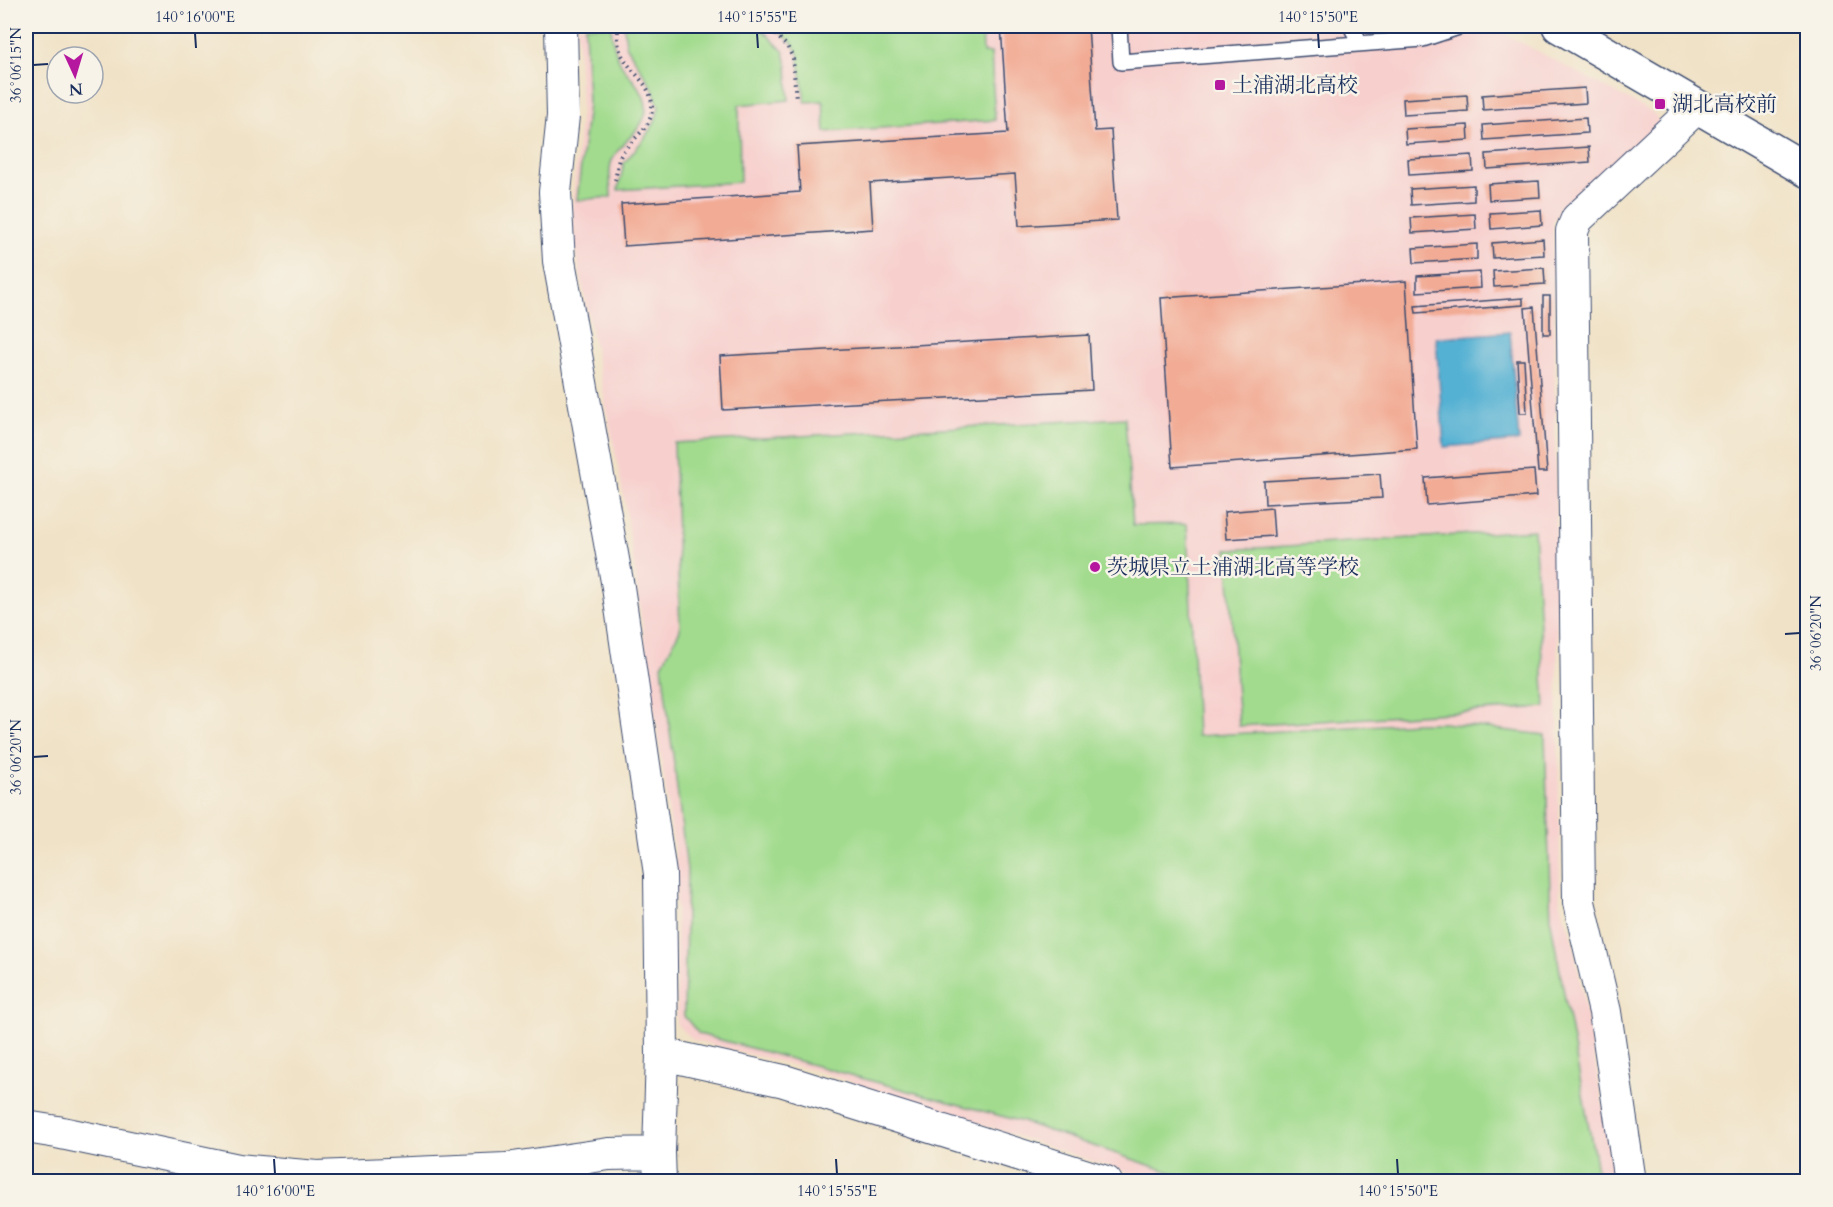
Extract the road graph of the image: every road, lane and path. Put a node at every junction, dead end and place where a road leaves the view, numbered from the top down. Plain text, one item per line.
1 (561, 26) edge
2 (618, 26) edge
3 (767, 26) edge
4 (1119, 26) edge
5 (1351, 26) edge
6 (1462, 26) edge
7 (1559, 26) edge
8 (1425, 32) edge
9 (1360, 43) junction
10 (796, 100) dead end
11 (1697, 107) junction
12 (1808, 171) edge
13 (615, 180) dead end
14 (662, 1054) junction
15 (26, 1127) edge
16 (660, 1167) edge
17 (1106, 1182) edge
18 (1630, 1182) edge

1 - 14 street
2 - 13 path
3 - 10 path
4 - 9 lane
5 - 9 lane
6 - 8 lane
7 - 11 main road
8 - 9 lane
11 - 12 main road
11 - 18 street
14 - 16 street
14 - 17 street
15 - 16 street

